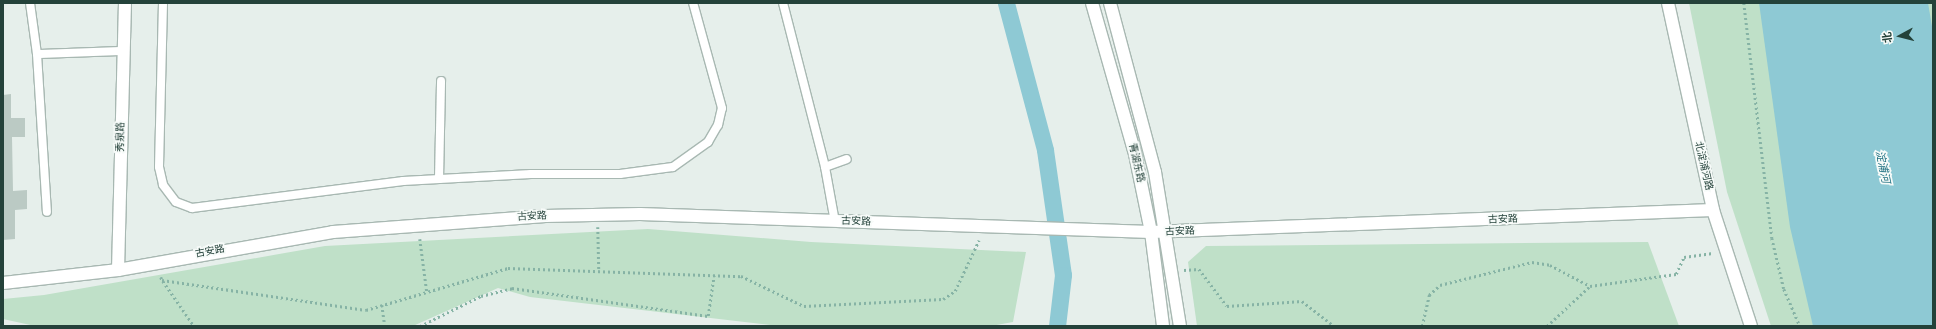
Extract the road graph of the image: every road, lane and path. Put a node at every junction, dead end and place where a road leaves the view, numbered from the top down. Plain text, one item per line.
1 (30, 3) edge
2 (125, 3) edge
3 (163, 3) edge
4 (693, 3) edge
5 (783, 3) edge
6 (1092, 3) edge
7 (1110, 3) edge
8 (1668, 3) edge
9 (1744, 3) edge
10 (123, 51) junction
11 (38, 54) junction
12 (441, 81) dead end
13 (846, 159) dead end
14 (825, 167) junction
15 (439, 179) junction
16 (1713, 210) junction
17 (47, 212) dead end
18 (598, 215) junction
19 (835, 222) junction
20 (418, 225) junction
21 (985, 227) junction
22 (1151, 232) junction
23 (1166, 232) junction
24 (1724, 251) junction
25 (155, 263) junction
26 (118, 270) junction
27 (1173, 270) junction
28 (599, 271) junction
29 (714, 275) junction
30 (162, 280) junction
31 (3, 283) edge
32 (1590, 286) junction
33 (427, 292) junction
34 (382, 305) junction
35 (194, 326) edge
36 (385, 326) edge
37 (420, 326) edge
38 (1163, 326) edge
39 (1180, 326) edge
40 (1334, 326) edge
41 (1422, 326) edge
42 (1547, 326) edge
43 (1751, 326) edge
44 (1800, 326) edge

1 - 11 lane
2 - 10 street, 秀泉路
3 - 15 lane
4 - 15 lane
5 - 14 lane
6 - 22 street, 青湖东路
7 - 23 street, 青湖东路
8 - 16 street, 北淀浦河路
9 - 44 path
10 - 11 lane
10 - 26 street, 秀泉路
11 - 17 lane
12 - 15 lane
13 - 14 lane
14 - 19 lane
16 - 23 street, 古安路
16 - 24 street, 北淀浦河路
18 - 19 street, 古安路
18 - 20 street, 古安路
18 - 28 path
19 - 21 street, 古安路
20 - 25 street, 古安路
20 - 33 path
21 - 22 street, 古安路
21 - 29 path
22 - 23 street, 古安路
22 - 38 street, 青湖东路
23 - 27 street, 青湖东路
24 - 32 path
24 - 43 street, 北淀浦河路
25 - 26 street, 古安路
25 - 30 path
26 - 31 street, 古安路
27 - 39 street, 青湖东路
27 - 40 path
28 - 29 path
28 - 33 path
29 - 37 path
30 - 34 path
30 - 35 path
32 - 41 path
32 - 42 path
33 - 34 path
34 - 36 path

